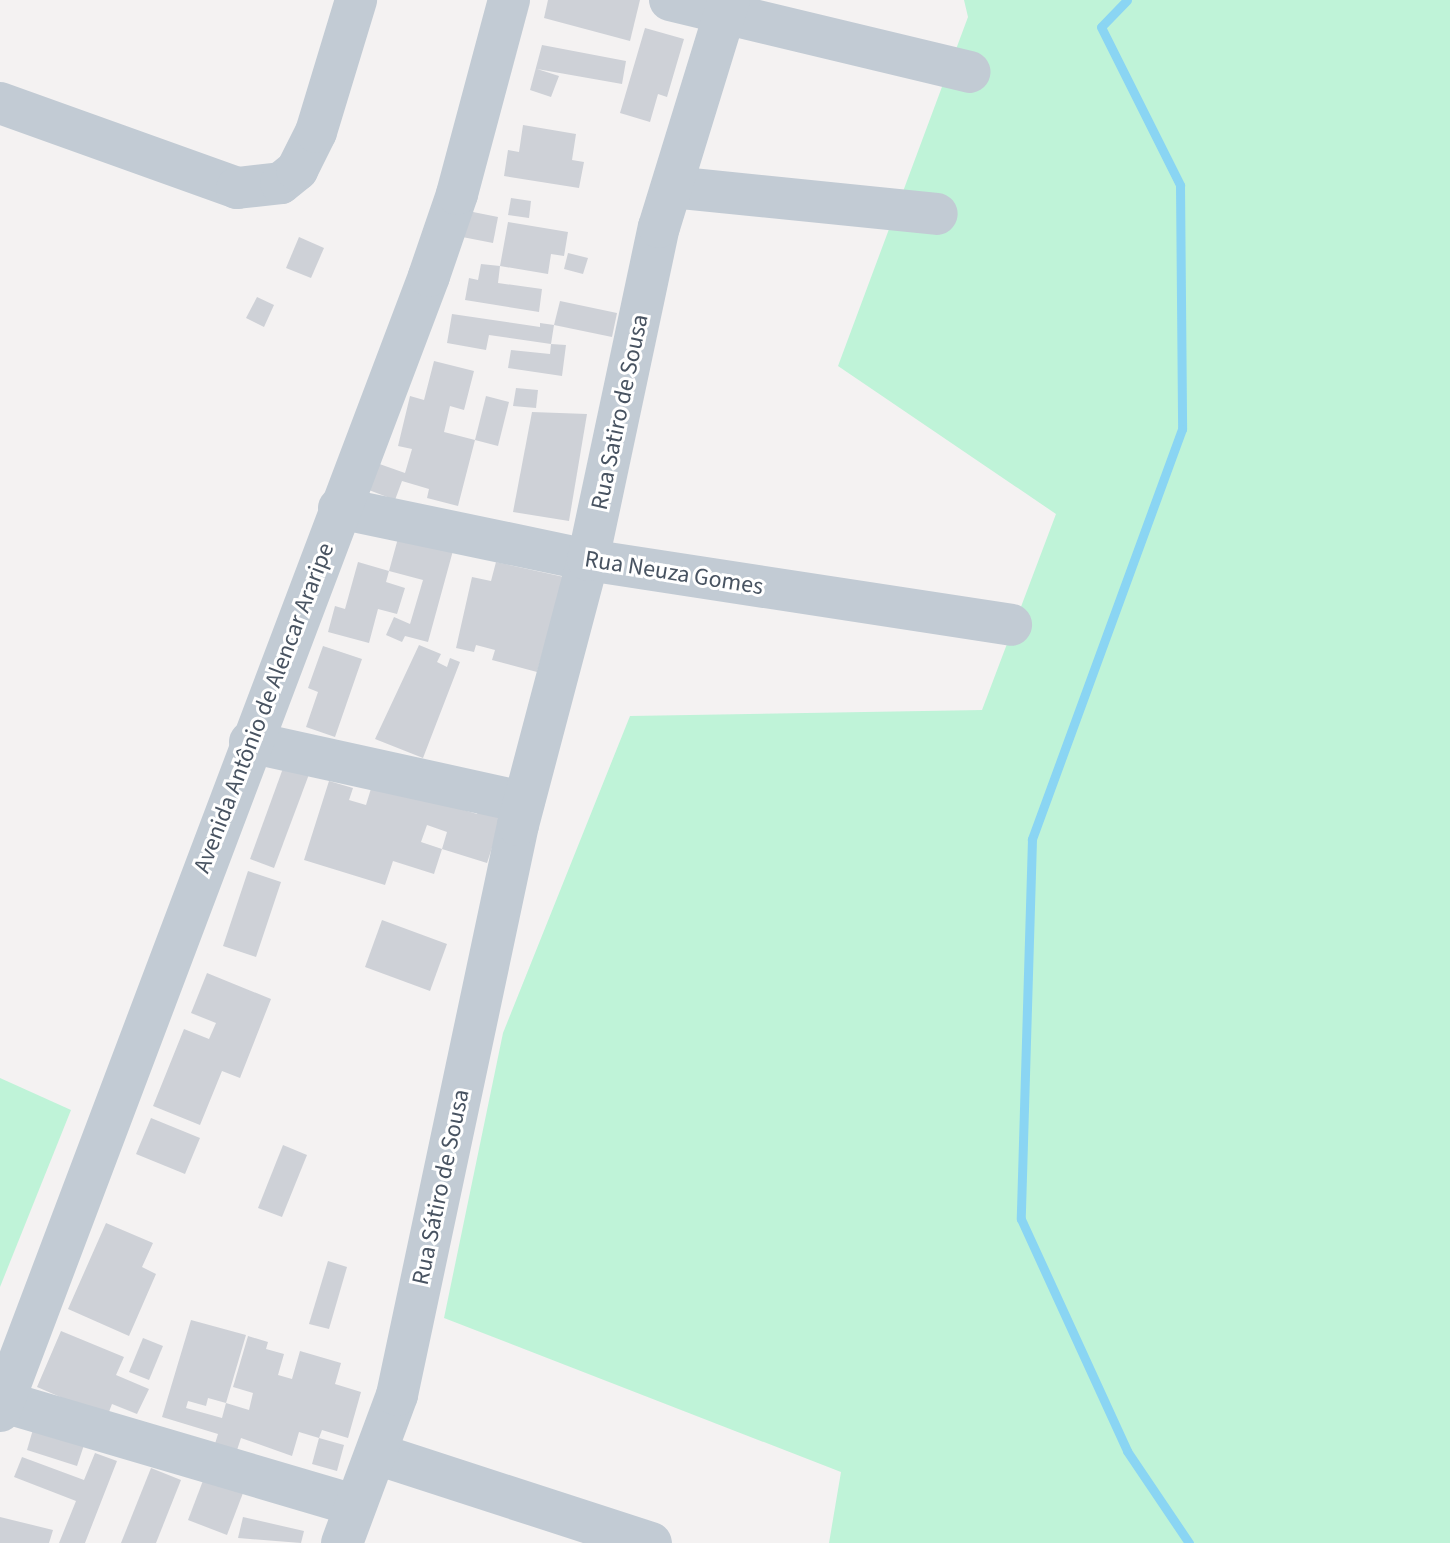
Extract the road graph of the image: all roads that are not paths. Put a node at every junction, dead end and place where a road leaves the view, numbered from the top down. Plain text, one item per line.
1 (356, 0) edge
2 (509, 0) edge
3 (670, 0) edge
4 (727, 7) edge
5 (969, 72) dead end
6 (0, 103) edge
7 (672, 187) junction
8 (937, 214) dead end
9 (339, 508) junction
10 (588, 560) junction
11 (1011, 625) dead end
12 (250, 742) junction
13 (521, 814) junction
14 (2, 1406) edge
15 (377, 1454) junction
16 (348, 1524) edge
17 (651, 1543) edge

1 - 6 street
2 - 9 street, Avenida Antônio de Alencar Araripe
3 - 4 street
4 - 5 street
4 - 7 street, Rua Satiro de Sousa
7 - 8 street
7 - 10 street, Rua Satiro de Sousa
9 - 10 street, Rua Neuza Gomes
9 - 12 street, Avenida Antônio de Alencar Araripe
10 - 11 street, Rua Neuza Gomes
10 - 13 street, Rua Satiro de Sousa
12 - 13 street
12 - 14 street, Avenida Antônio de Alencar Araripe
13 - 15 street, Rua Sátiro de Sousa
14 - 16 street
15 - 16 street, Rua Sátiro de Sousa
15 - 17 street

